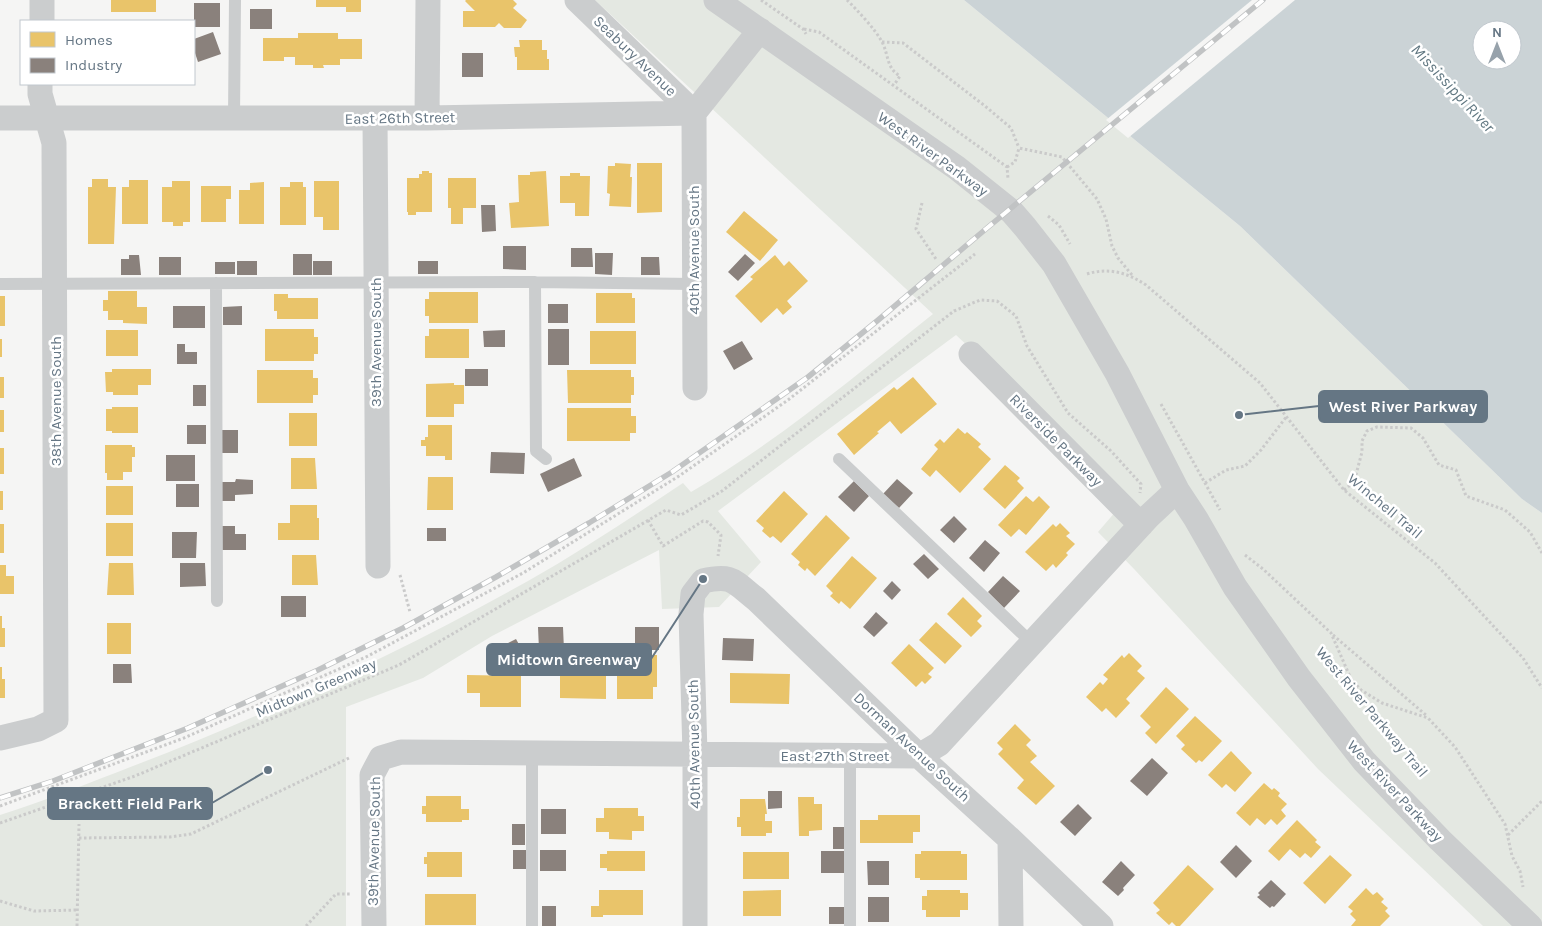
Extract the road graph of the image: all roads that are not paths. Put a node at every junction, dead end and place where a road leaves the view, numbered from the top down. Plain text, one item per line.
1 (42, 0) edge
2 (235, 0) edge
3 (428, 0) edge
4 (577, 0) edge
5 (716, 0) edge
6 (42, 20) edge
7 (760, 30) junction
8 (40, 85) edge
9 (694, 113) junction
10 (0, 118) edge
11 (48, 118) junction
12 (234, 118) junction
13 (375, 118) junction
14 (427, 118) junction
15 (56, 282) junction
16 (376, 282) junction
17 (535, 282) junction
18 (216, 283) junction
19 (0, 284) edge
20 (694, 284) junction
21 (971, 354) dead end
22 (695, 388) dead end
23 (546, 459) dead end
24 (839, 459) dead end
25 (1177, 490) junction
26 (1141, 525) junction
27 (388, 568) road end
28 (717, 568) joint
29 (217, 602) dead end
30 (1032, 643) junction
31 (0, 738) edge
32 (532, 753) junction
33 (695, 754) junction
34 (850, 756) junction
35 (919, 756) junction
36 (381, 758) joint
37 (1010, 839) junction
38 (374, 926) edge
39 (532, 926) edge
40 (695, 926) edge
41 (850, 926) edge
42 (1011, 926) edge
43 (1101, 926) edge
44 (1530, 926) edge

1 - 6 street
2 - 12 lane
3 - 14 street
4 - 9 street, Seabury Avenue
5 - 7 street, West River Parkway
7 - 9 street
7 - 25 street, West River Parkway
8 - 11 street, 38th Avenue South
9 - 14 street, East 26th Street
9 - 20 street, 40th Avenue South
10 - 11 street, East 26th Street
11 - 12 street, East 26th Street
11 - 15 street, 38th Avenue South
12 - 13 street, East 26th Street
13 - 14 street, East 26th Street
13 - 16 street, 39th Avenue South
15 - 18 lane
15 - 19 lane
15 - 31 street, 38th Avenue South
16 - 17 lane
16 - 18 lane
16 - 27 street, 39th Avenue South
17 - 20 lane
17 - 23 lane
18 - 29 lane
20 - 22 street, 40th Avenue South
21 - 26 street, Riverside Parkway
24 - 30 lane
25 - 26 street
25 - 44 street, West River Parkway
26 - 30 street
28 - 33 street, 40th Avenue South
28 - 35 street, Dorman Avenue South
30 - 35 street
32 - 33 street, East 27th Street
32 - 36 street, East 27th Street
32 - 39 lane
33 - 34 street, East 27th Street
33 - 40 street, 40th Avenue South
34 - 35 street, East 27th Street
34 - 41 lane
35 - 37 street, Dorman Avenue South
36 - 38 street, 39th Avenue South
37 - 42 street
37 - 43 street, Dorman Avenue South

